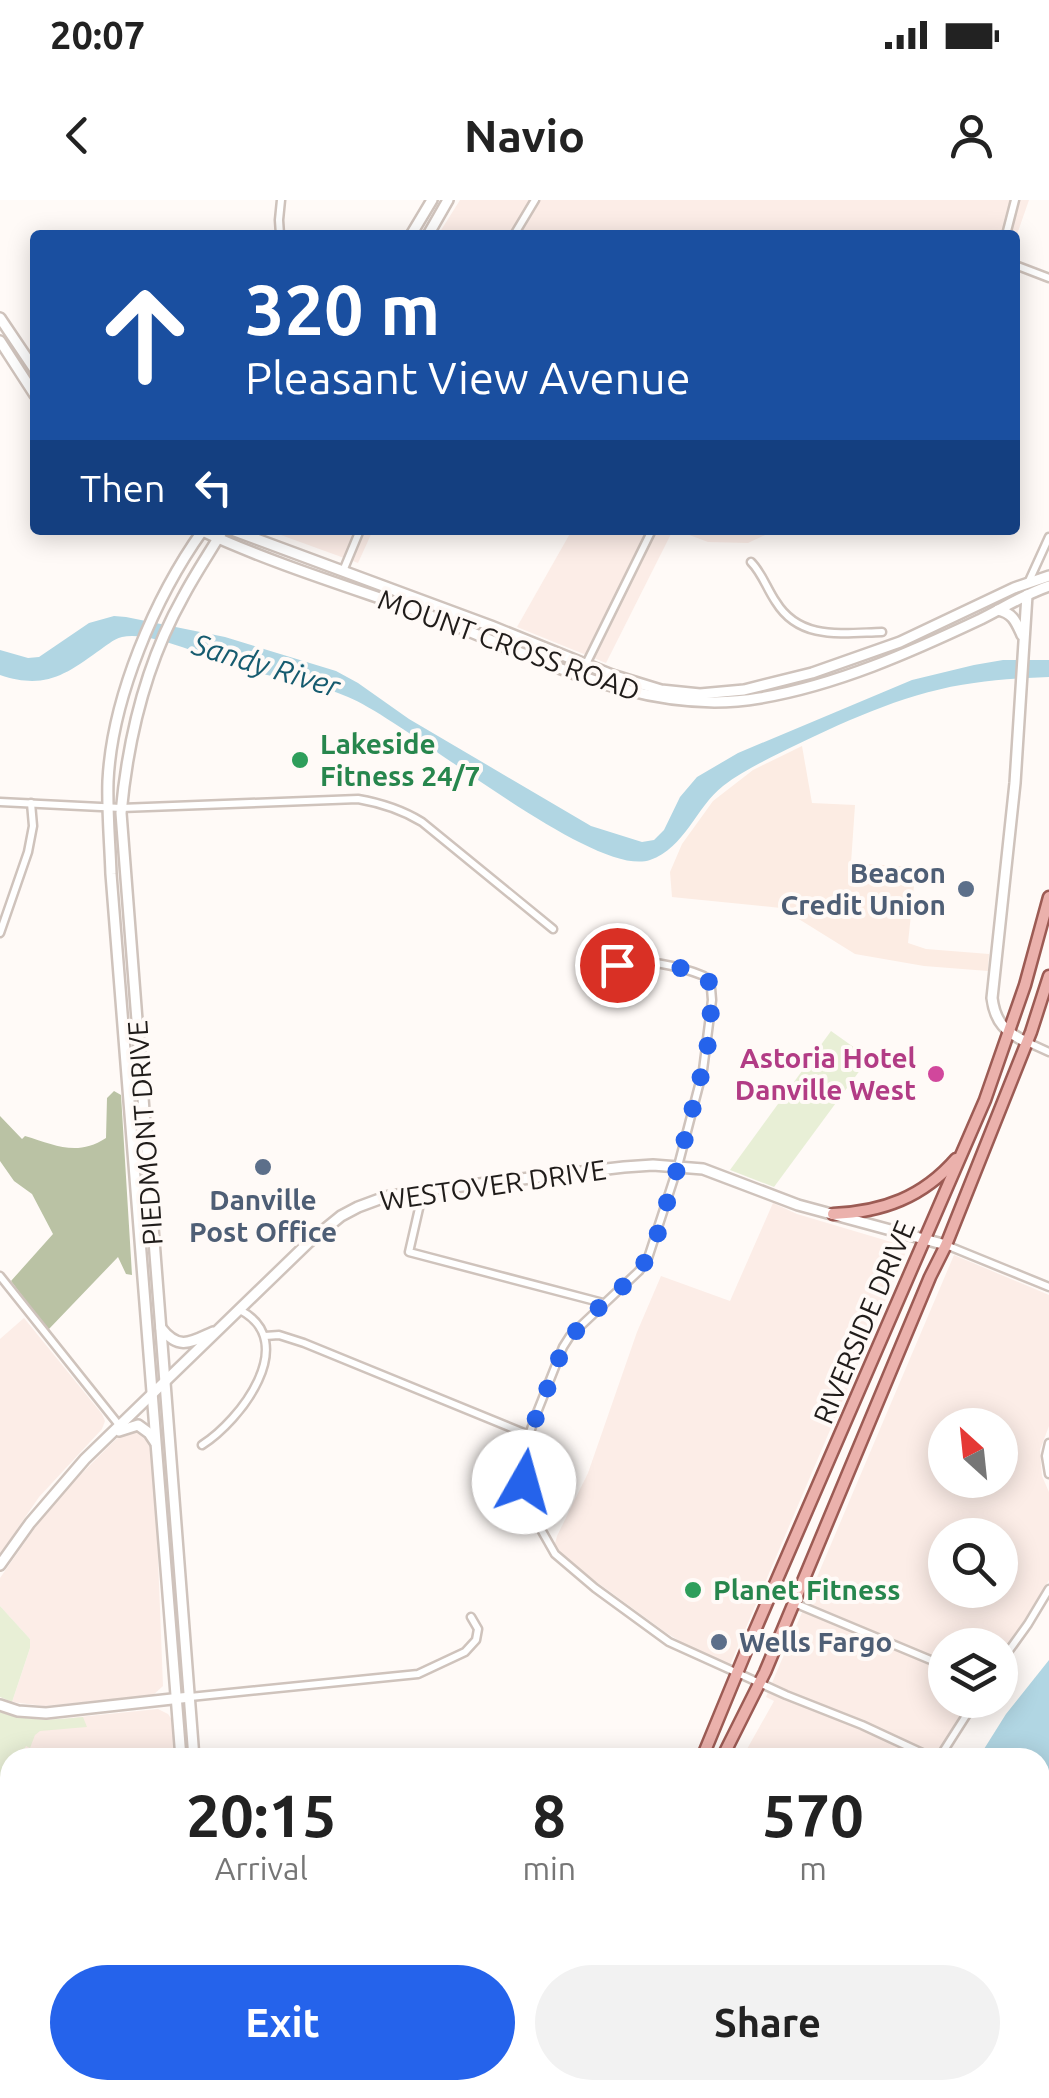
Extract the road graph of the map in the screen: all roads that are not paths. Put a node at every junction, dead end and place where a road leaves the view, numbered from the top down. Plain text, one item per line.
1 (281, 200) edge
2 (432, 200) edge
3 (448, 200) edge
4 (534, 200) edge
5 (1016, 200) edge
6 (280, 230) edge
7 (414, 230) edge
8 (431, 230) edge
9 (517, 230) edge
10 (1007, 230) edge
11 (1020, 267) edge
12 (1049, 278) edge
13 (0, 318) edge
14 (0, 341) edge
15 (30, 363) edge
16 (30, 387) edge
17 (198, 535) edge
18 (220, 535) edge
19 (223, 535) edge
20 (246, 535) edge
21 (358, 535) edge
22 (650, 535) edge
23 (1049, 536) edge
24 (751, 562) dead end
25 (343, 571) junction
26 (1049, 576) edge
27 (1029, 582) junction
28 (1049, 586) edge
29 (1027, 596) junction
30 (998, 610) junction
31 (882, 632) dead end
32 (1023, 639) junction
33 (586, 664) junction
34 (0, 802) edge
35 (30, 803) junction
36 (108, 806) junction
37 (121, 808) junction
38 (1049, 897) edge
39 (553, 929) dead end
40 (0, 933) edge
41 (617, 965) dead end
42 (1049, 976) edge
43 (1008, 1034) junction
44 (1027, 1042) junction
45 (1049, 1052) edge
46 (963, 1150) junction
47 (678, 1166) junction
48 (423, 1190) junction
49 (833, 1214) junction
50 (924, 1240) junction
51 (946, 1245) junction
52 (0, 1276) edge
53 (1049, 1287) edge
54 (604, 1303) junction
55 (240, 1310) junction
56 (224, 1326) junction
57 (161, 1328) junction
58 (265, 1336) junction
59 (165, 1382) junction
60 (152, 1394) junction
61 (120, 1425) junction
62 (108, 1436) junction
63 (529, 1436) junction
64 (156, 1444) junction
65 (1049, 1444) edge
66 (202, 1445) dead end
67 (1049, 1474) edge
68 (0, 1565) edge
69 (1049, 1589) edge
70 (794, 1603) junction
71 (471, 1617) dead end
72 (1018, 1638) edge
73 (928, 1659) edge
74 (737, 1674) junction
75 (759, 1683) junction
76 (190, 1697) junction
77 (176, 1700) junction
78 (0, 1705) edge
79 (964, 1718) edge
80 (179, 1748) edge
81 (193, 1748) edge
82 (706, 1748) edge
83 (727, 1748) edge
84 (914, 1748) edge
85 (943, 1748) edge

1 - 6 street
2 - 7 main road
3 - 8 main road
4 - 9 street
5 - 10 street
11 - 12 street
13 - 15 main road
14 - 16 main road
17 - 36 main road, PIEDMONT DRIVE
18 - 37 main road, PIEDMONT DRIVE
19 - 30 main road, MOUNT CROSS ROAD
20 - 25 main road, MOUNT CROSS ROAD
21 - 25 street
22 - 33 street
23 - 27 street
24 - 31 street
25 - 33 main road, MOUNT CROSS ROAD
26 - 27 main road, MOUNT CROSS ROAD
27 - 29 main road
27 - 33 main road, MOUNT CROSS ROAD
28 - 29 main road, MOUNT CROSS ROAD
29 - 30 main road, MOUNT CROSS ROAD
29 - 32 main road
30 - 32 main road
32 - 43 main road
34 - 35 street
35 - 36 street
35 - 40 street
36 - 37 street
36 - 60 main road, PIEDMONT DRIVE
37 - 39 street
37 - 57 main road, PIEDMONT DRIVE
38 - 43 main road, RIVERSIDE DRIVE
41 - 47 street
42 - 44 main road, RIVERSIDE DRIVE
43 - 44 main road
43 - 46 main road, RIVERSIDE DRIVE
44 - 45 street
44 - 51 main road, RIVERSIDE DRIVE
46 - 49 main road
46 - 50 main road, RIVERSIDE DRIVE
47 - 48 main road, WESTOVER DRIVE
47 - 49 main road, WESTOVER DRIVE
47 - 54 street
48 - 54 street
48 - 55 main road, WESTOVER DRIVE
49 - 50 main road, WESTOVER DRIVE
50 - 51 main road, WESTOVER DRIVE
50 - 74 main road, RIVERSIDE DRIVE
51 - 53 street
51 - 70 main road, RIVERSIDE DRIVE
52 - 61 street
54 - 63 street
55 - 56 main road, WESTOVER DRIVE
55 - 58 street
56 - 57 main road
56 - 59 main road, WESTOVER DRIVE
57 - 59 main road, PIEDMONT DRIVE
58 - 63 street
58 - 66 street
59 - 60 main road, WESTOVER DRIVE
59 - 76 main road, PIEDMONT DRIVE
60 - 61 main road, WESTOVER DRIVE
60 - 64 main road, PIEDMONT DRIVE
61 - 62 main road, WESTOVER DRIVE
62 - 64 main road
62 - 68 main road, WESTOVER DRIVE
63 - 74 street
64 - 77 main road, PIEDMONT DRIVE
65 - 67 street
69 - 72 street
70 - 73 street
70 - 75 main road, RIVERSIDE DRIVE
71 - 76 street
74 - 75 street
74 - 82 main road, RIVERSIDE DRIVE
75 - 83 main road, RIVERSIDE DRIVE
75 - 84 street
76 - 77 main road
76 - 81 main road, PIEDMONT DRIVE
77 - 78 main road
77 - 80 main road, PIEDMONT DRIVE
79 - 85 street

